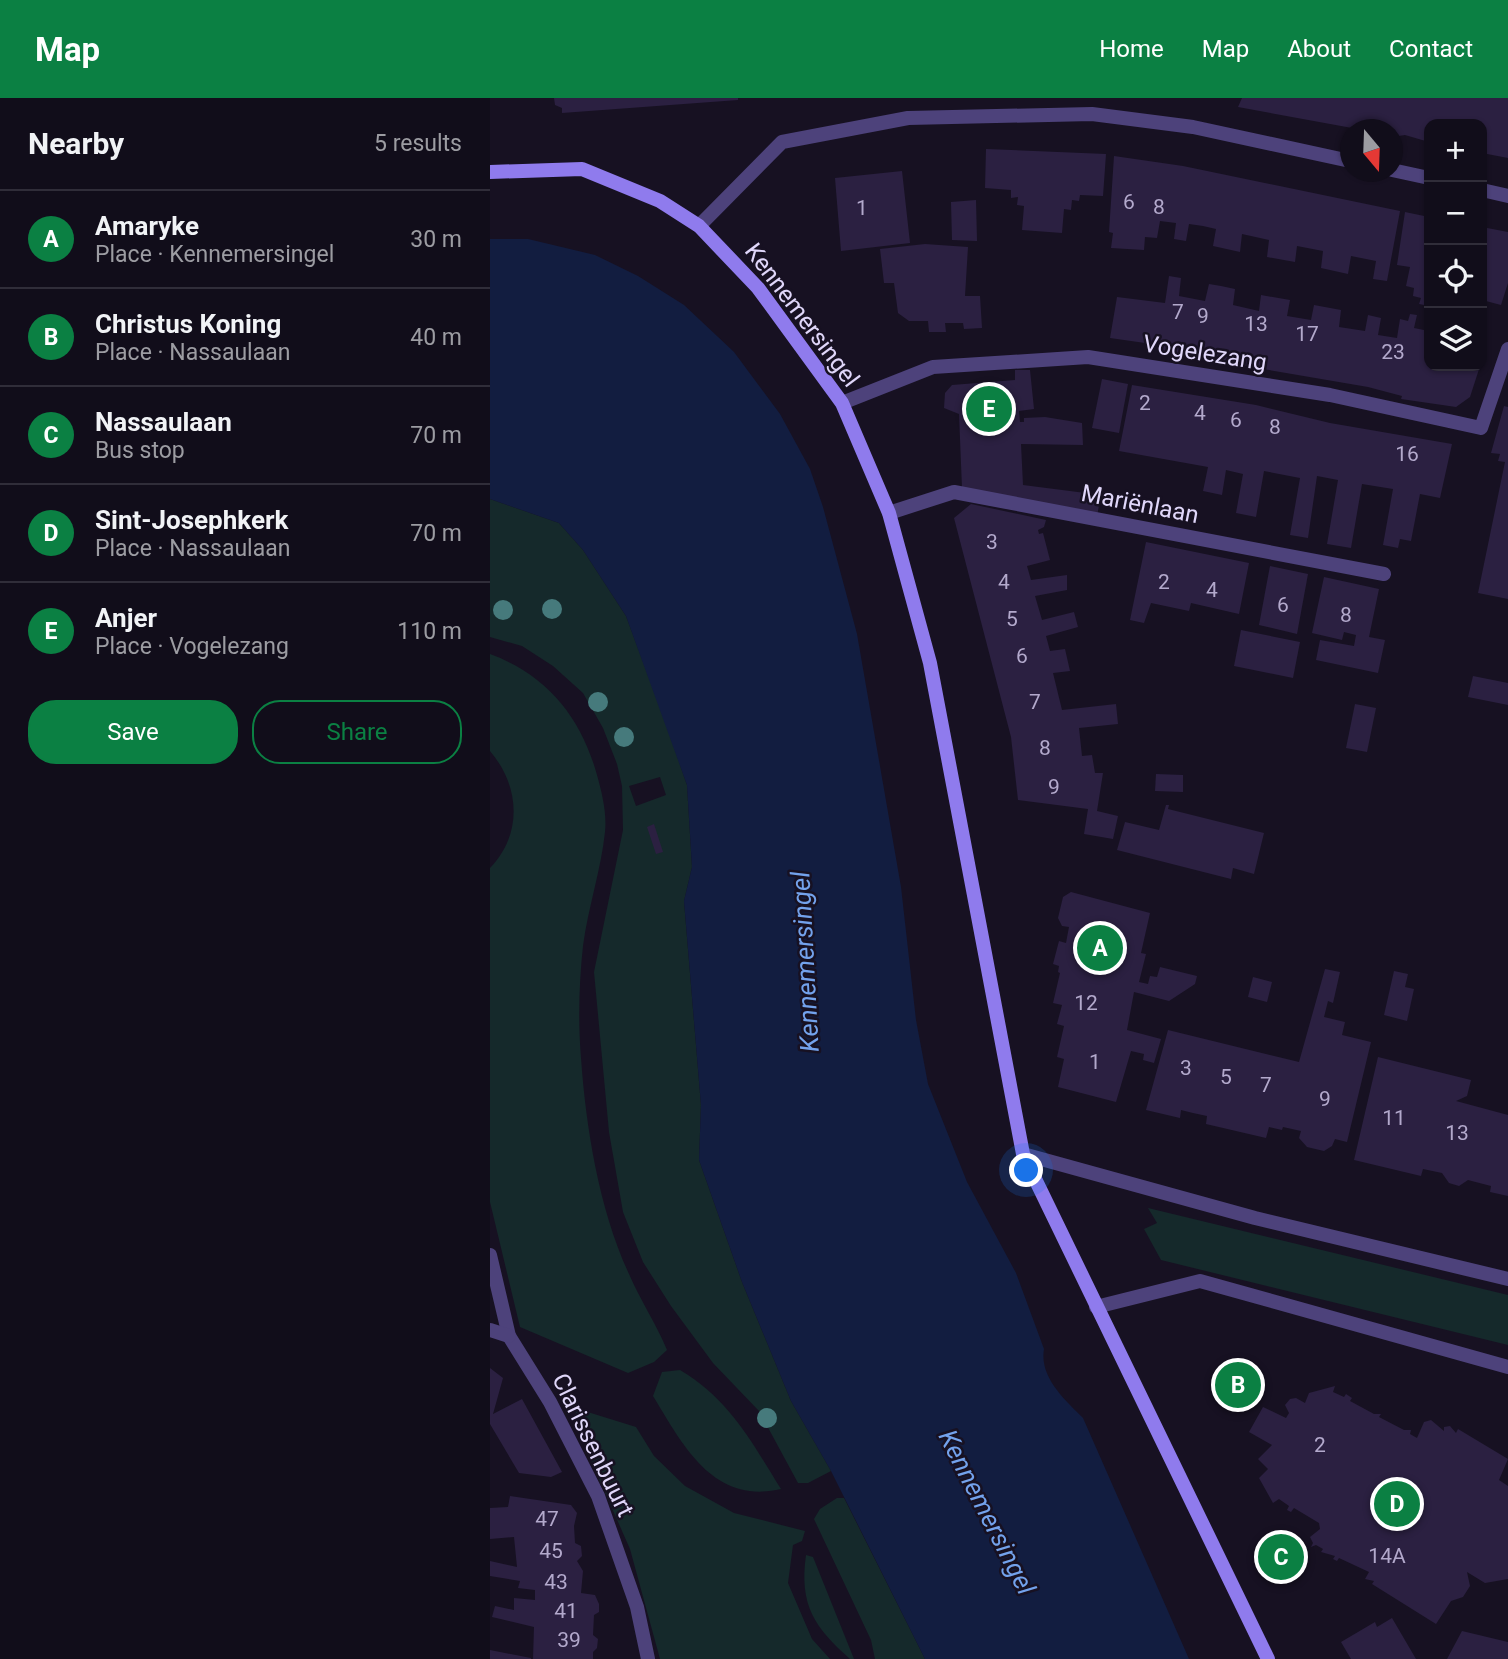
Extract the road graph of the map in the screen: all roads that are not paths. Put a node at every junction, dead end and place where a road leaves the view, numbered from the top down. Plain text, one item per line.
1 (1340, 159) edge
2 (490, 172) edge
3 (1403, 172) edge
4 (1424, 177) edge
5 (1487, 191) edge
6 (1508, 196) edge
7 (699, 226) junction
8 (1508, 349) edge
9 (842, 403) junction
10 (889, 513) junction
11 (1384, 574) dead end
12 (1023, 1154) junction
13 (490, 1255) edge
14 (1508, 1279) edge
15 (1096, 1307) junction
16 (490, 1330) edge
17 (509, 1336) junction
18 (1508, 1367) edge
19 (648, 1659) edge
20 (1268, 1659) edge

1 - 7 street
2 - 7 main road, Kennemersingel
3 - 4 street
5 - 6 street
7 - 9 main road, Kennemersingel
8 - 9 street, Vogelezang
9 - 10 main road, Kennemersingel
10 - 11 street, Mariënlaan
10 - 12 main road, Kennemersingel
12 - 14 street
12 - 15 main road
13 - 17 street, Clarissenbuurt
15 - 18 street
15 - 20 main road
16 - 17 street
17 - 19 street, Clarissenbuurt

